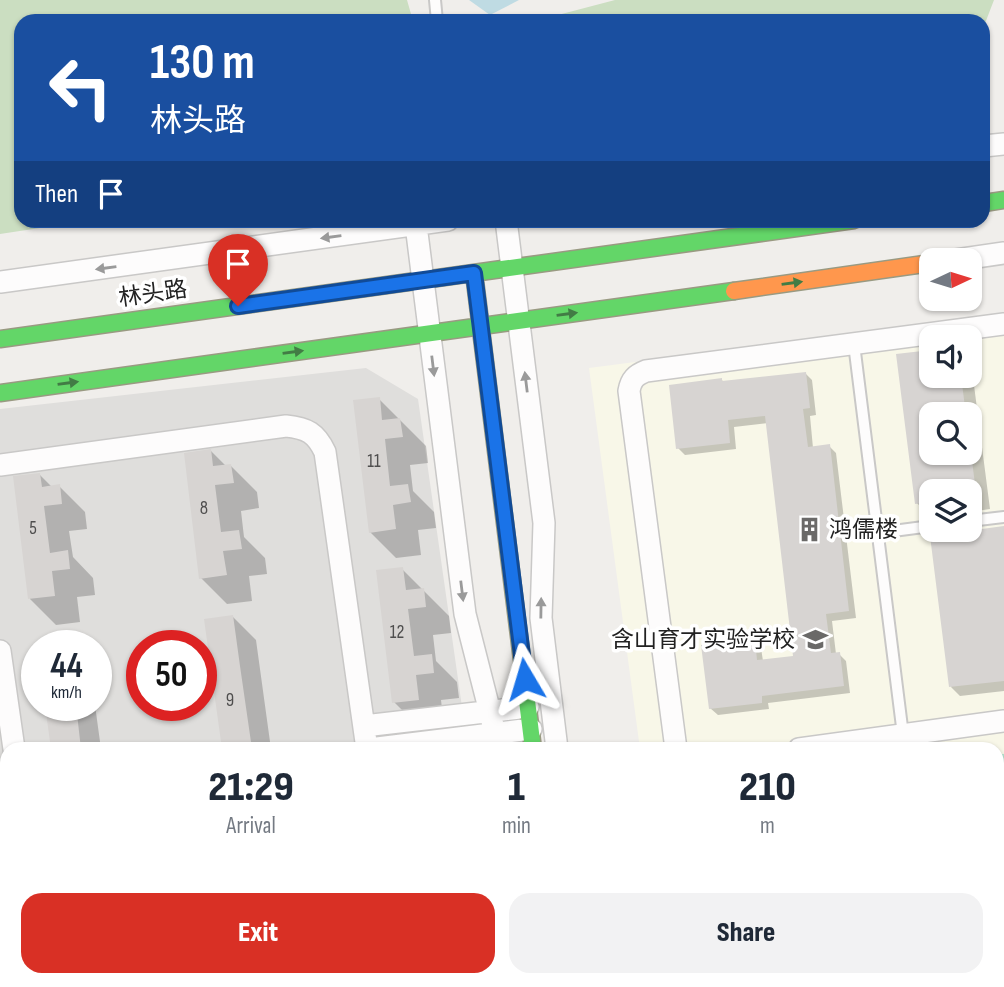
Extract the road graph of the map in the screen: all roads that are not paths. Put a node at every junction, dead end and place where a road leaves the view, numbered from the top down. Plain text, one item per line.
1 (394, 228) edge
2 (416, 228) edge
3 (507, 228) edge
4 (797, 228) edge
5 (1004, 253) edge
6 (982, 256) edge
7 (919, 265) edge
8 (512, 268) junction
9 (474, 273) junction
10 (423, 280) junction
11 (0, 282) edge
12 (519, 321) junction
13 (1004, 324) edge
14 (481, 326) junction
15 (429, 333) junction
16 (0, 338) edge
17 (854, 344) junction
18 (0, 393) edge
19 (0, 466) edge
20 (1004, 517) edge
21 (982, 520) edge
22 (919, 528) edge
23 (878, 533) junction
24 (0, 651) edge
25 (528, 706) junction
26 (490, 711) junction
27 (1004, 721) edge
28 (363, 726) junction
29 (903, 735) junction
30 (532, 739) edge
31 (13, 742) edge
32 (366, 742) edge
33 (495, 742) edge
34 (556, 742) edge
35 (675, 742) edge
36 (851, 742) edge

1 -> 11 street
2 - 10 street
3 - 8 street
4 - 8 main road, 林头路
5 - 6 street
12 -> 7 main road
8 - 9 main road, 林头路
8 - 12 street
9 - 10 main road, 林头路
9 - 14 main road
10 - 15 street
10 - 16 main road, 林头路
12 - 14 main road
34 -> 12 street
13 - 17 street
14 - 15 main road
14 - 25 main road
18 -> 15 main road
15 -> 26 street
17 - 23 lane
17 - 35 street
19 - 28 street
20 - 21 lane
22 - 23 lane
23 - 29 lane
24 - 31 street
25 - 26 street
25 - 30 main road
26 - 28 street
26 - 33 street
27 - 29 street
28 - 32 street
29 - 36 street
30 - 33 street

